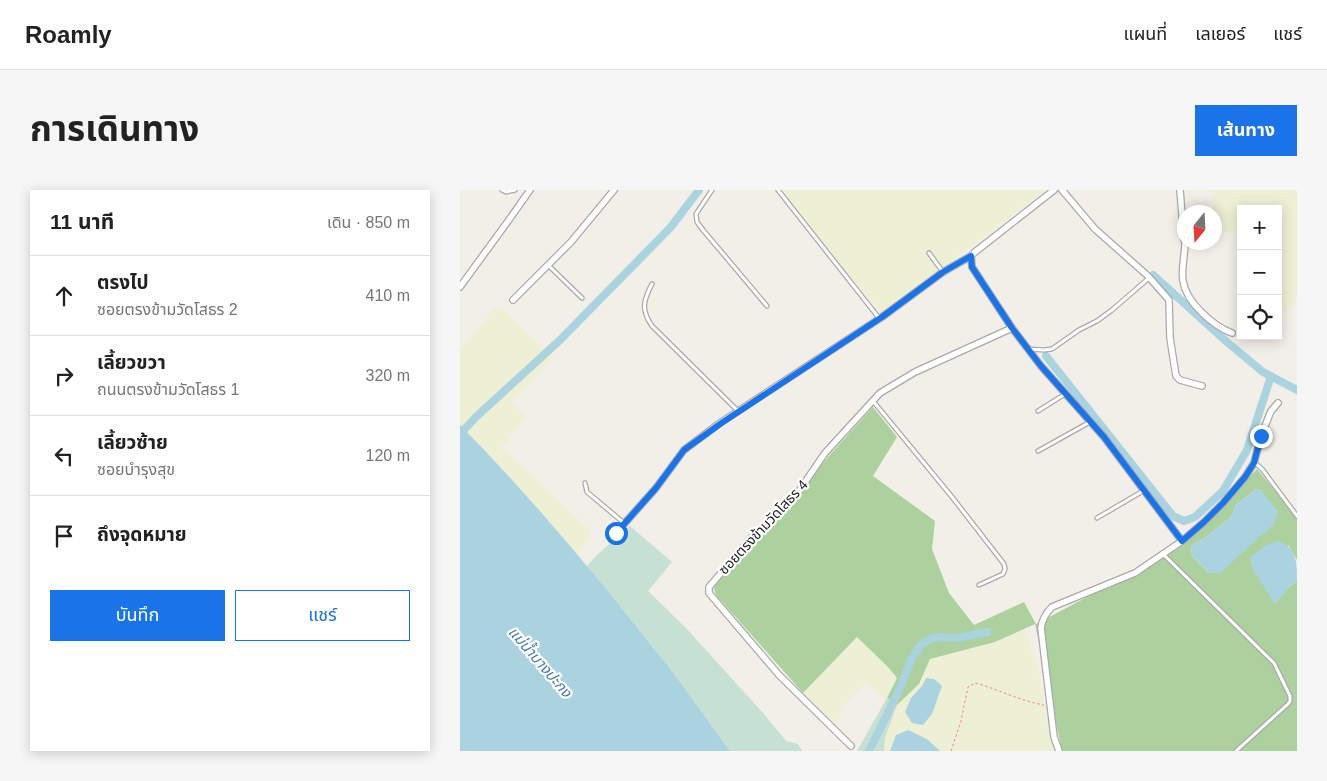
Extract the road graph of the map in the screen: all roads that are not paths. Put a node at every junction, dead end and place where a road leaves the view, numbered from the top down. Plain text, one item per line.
1 (502, 190) edge
2 (515, 190) edge
3 (530, 190) edge
4 (614, 190) edge
5 (712, 190) edge
6 (778, 190) edge
7 (1054, 190) edge
8 (1062, 190) edge
9 (1180, 190) edge
10 (1181, 205) edge
11 (1185, 250) edge
12 (929, 253) dead end
13 (971, 256) junction
14 (548, 266) junction
15 (943, 272) junction
16 (1149, 278) junction
17 (652, 284) dead end
18 (460, 287) edge
19 (582, 298) dead end
20 (514, 300) dead end
21 (767, 306) dead end
22 (879, 319) junction
23 (1012, 328) junction
24 (1232, 333) dead end
25 (1028, 349) junction
26 (1202, 386) dead end
27 (1065, 394) junction
28 (873, 401) junction
29 (1278, 403) dead end
30 (739, 411) junction
31 (1038, 411) dead end
32 (1090, 422) junction
33 (1038, 451) dead end
34 (1254, 463) junction
35 (585, 483) dead end
36 (1143, 490) junction
37 (1297, 516) edge
38 (1097, 518) dead end
39 (625, 523) junction
40 (616, 533) dead end
41 (1182, 541) junction
42 (1162, 554) junction
43 (979, 585) dead end
44 (851, 746) dead end
45 (1059, 751) edge
46 (1236, 751) edge

1 - 2 lane
3 - 18 street
4 - 14 street
5 - 21 lane
6 - 22 lane
7 - 13 street
8 - 16 street
9 - 10 street
11 - 24 street
12 - 15 lane
13 - 15 street
13 - 23 street
14 - 19 lane
14 - 20 street
15 - 22 street
16 - 25 lane
16 - 26 street
17 - 30 lane
22 - 30 street
23 - 25 street
23 - 28 street, ซอยตรงข้ามวัดโสธร 4
25 - 27 street
27 - 31 lane
27 - 32 street
28 - 43 lane
28 - 44 street, ซอยตรงข้ามวัดโสธร 4
29 - 34 street
30 - 39 street
32 - 33 lane
32 - 36 street
34 - 37 lane
34 - 41 street
35 - 39 lane
36 - 38 lane
36 - 41 street
39 - 40 street
41 - 42 street
42 - 45 street
42 - 46 lane

